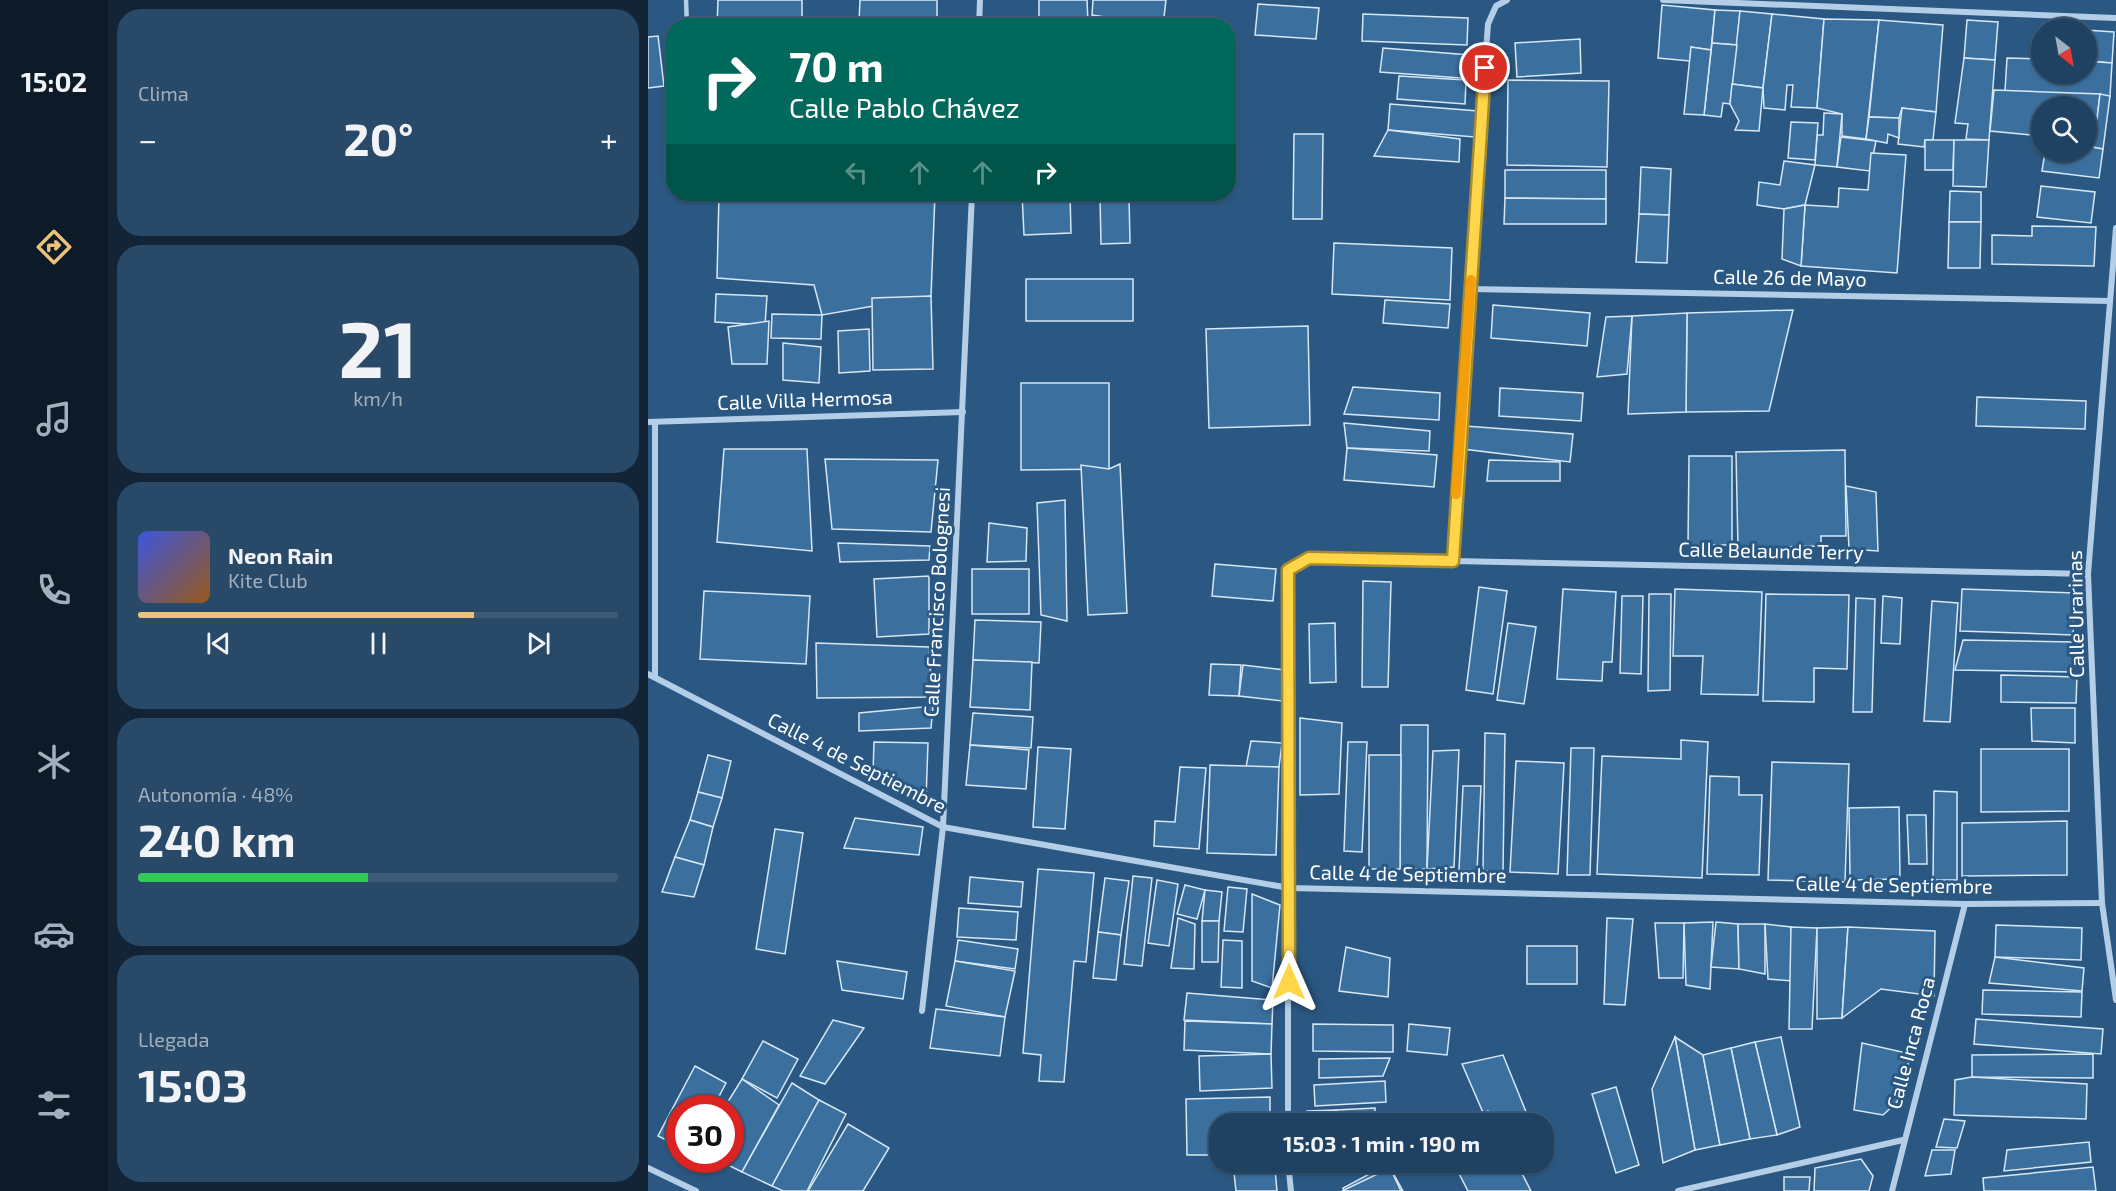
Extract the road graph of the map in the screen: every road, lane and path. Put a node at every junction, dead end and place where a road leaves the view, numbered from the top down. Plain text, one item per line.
1 (686, 0) edge
2 (980, 0) edge
3 (1507, 0) edge
4 (1663, 0) edge
5 (687, 18) edge
6 (979, 18) edge
7 (2116, 18) edge
8 (972, 201) edge
9 (2116, 228) edge
10 (2114, 264) edge
11 (1470, 289) junction
12 (2110, 301) junction
13 (963, 412) junction
14 (652, 422) edge
15 (1453, 561) junction
16 (2088, 574) junction
17 (651, 675) edge
18 (943, 827) junction
19 (1289, 888) junction
20 (2102, 903) junction
21 (1965, 904) junction
22 (2116, 1000) edge
23 (922, 1011) dead end
24 (1288, 1113) edge
25 (1903, 1140) junction
26 (648, 1168) edge
27 (1289, 1173) edge
28 (696, 1191) edge
29 (1291, 1191) edge
30 (1678, 1191) edge
31 (1892, 1191) edge

1 - 5 lane
2 - 6 street
3 - 11 street
4 - 7 street
8 - 13 street, Calle Francisco Bolognesi
9 - 10 street, Calle Urarinas
10 - 12 street, Calle Urarinas
11 - 12 street, Calle 26 de Mayo
11 - 15 street
12 - 16 street, Calle Urarinas
13 - 14 street, Calle Villa Hermosa
13 - 18 street, Calle Francisco Bolognesi
14 - 17 street
15 - 16 street, Calle Belaunde Terry
15 - 19 street, Calle Belaunde Terry
16 - 20 street, Calle Urarinas
17 - 18 street, Calle 4 de Septiembre
18 - 19 street, Calle 4 de Septiembre
18 - 23 street, Calle Francisco Bolognesi
19 - 21 street, Calle 4 de Septiembre
19 - 24 street
20 - 21 street, Calle 4 de Septiembre
20 - 22 street, Calle Urarinas
21 - 25 street, Calle Inca Roca
25 - 30 street
25 - 31 street, Calle Inca Roca
26 - 28 street
27 - 29 street

